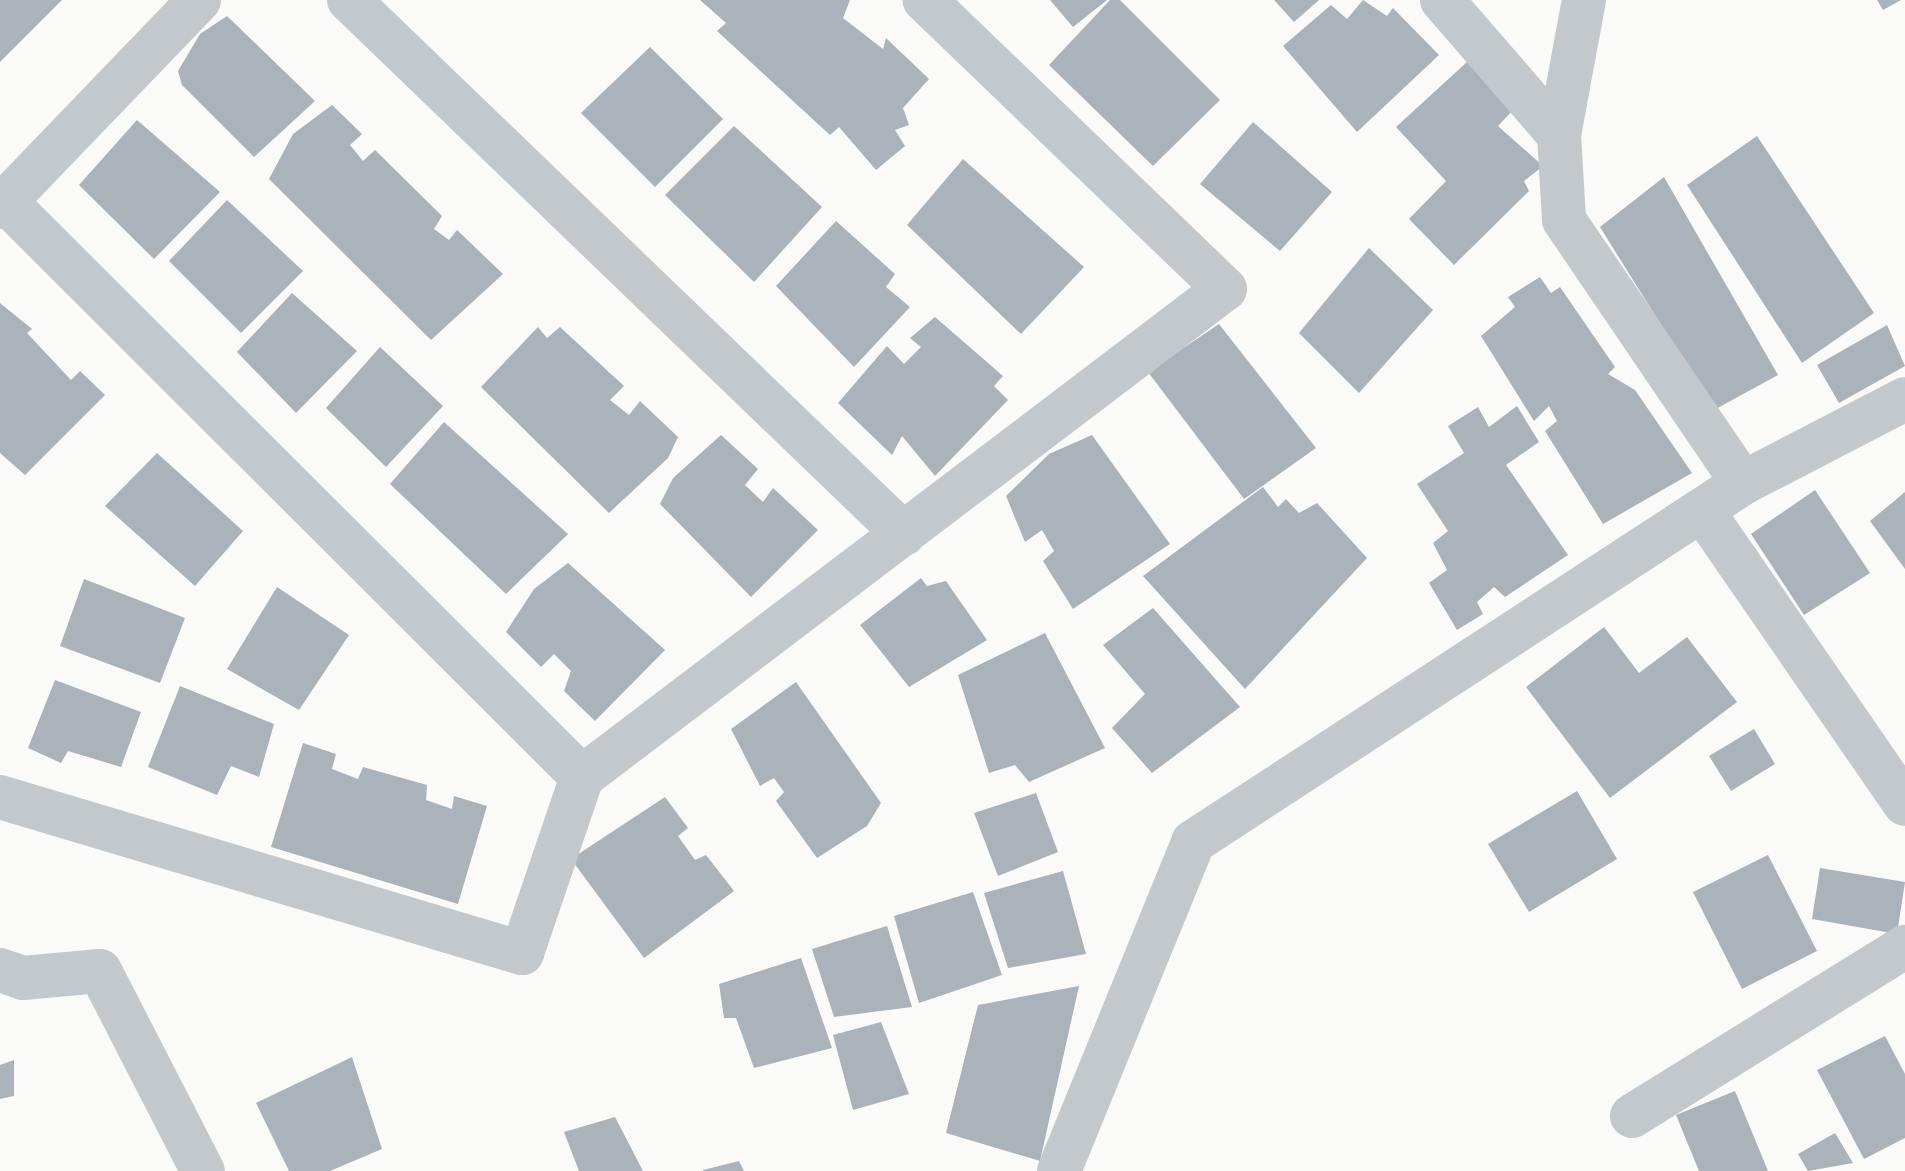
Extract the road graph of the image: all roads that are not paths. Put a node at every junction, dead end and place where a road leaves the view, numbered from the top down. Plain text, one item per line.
1 (199, 0) edge
2 (349, 0) edge
3 (925, 0) edge
4 (1442, 0) edge
5 (1584, 0) edge
6 (1559, 135) junction
7 (3, 204) edge
8 (1905, 399) edge
9 (1743, 483) junction
10 (1702, 510) junction
11 (904, 534) junction
12 (582, 777) junction
13 (0, 797) edge
14 (1905, 804) edge
15 (1905, 947) edge
16 (8, 981) edge
17 (1632, 1116) dead end
18 (203, 1171) edge
19 (1059, 1171) edge

1 - 7 street
2 - 11 street
3 - 11 street
4 - 6 street
5 - 6 street
6 - 9 street
7 - 12 street
8 - 9 street
9 - 10 street
10 - 14 street
10 - 19 street
11 - 12 street
12 - 13 street
15 - 17 street
16 - 18 street

